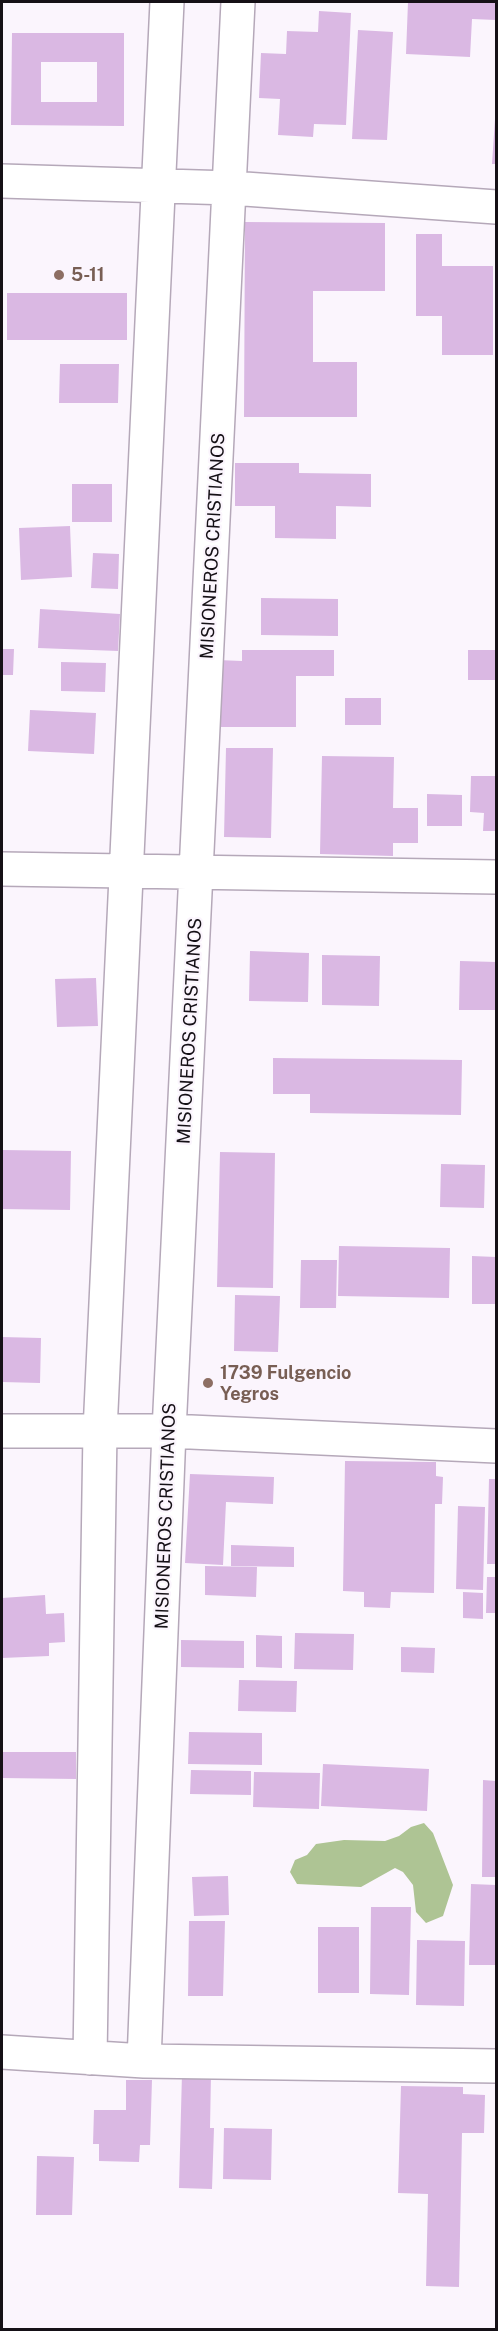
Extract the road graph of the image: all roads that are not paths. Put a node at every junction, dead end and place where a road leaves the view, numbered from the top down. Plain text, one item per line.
1 (166, 2) edge
2 (238, 2) edge
3 (2, 182) edge
4 (158, 186) junction
5 (231, 188) junction
6 (496, 207) edge
7 (2, 869) edge
8 (126, 870) junction
9 (198, 872) junction
10 (496, 877) edge
11 (2, 1431) edge
12 (100, 1431) junction
13 (170, 1431) junction
14 (496, 1446) edge
15 (2, 2052) edge
16 (90, 2058) junction
17 (144, 2061) junction
18 (496, 2066) edge

1 - 4 street
2 - 5 street, MISIONEROS CRISTIANOS
3 - 4 street
4 - 5 street
4 - 8 street
5 - 6 street
5 - 9 street, MISIONEROS CRISTIANOS
7 - 8 street
8 - 9 street
8 - 12 street
9 - 10 street
9 - 13 street, MISIONEROS CRISTIANOS
11 - 12 street
12 - 13 street
12 - 16 street
13 - 14 street
13 - 17 street, MISIONEROS CRISTIANOS
15 - 16 street
16 - 17 street
17 - 18 street

